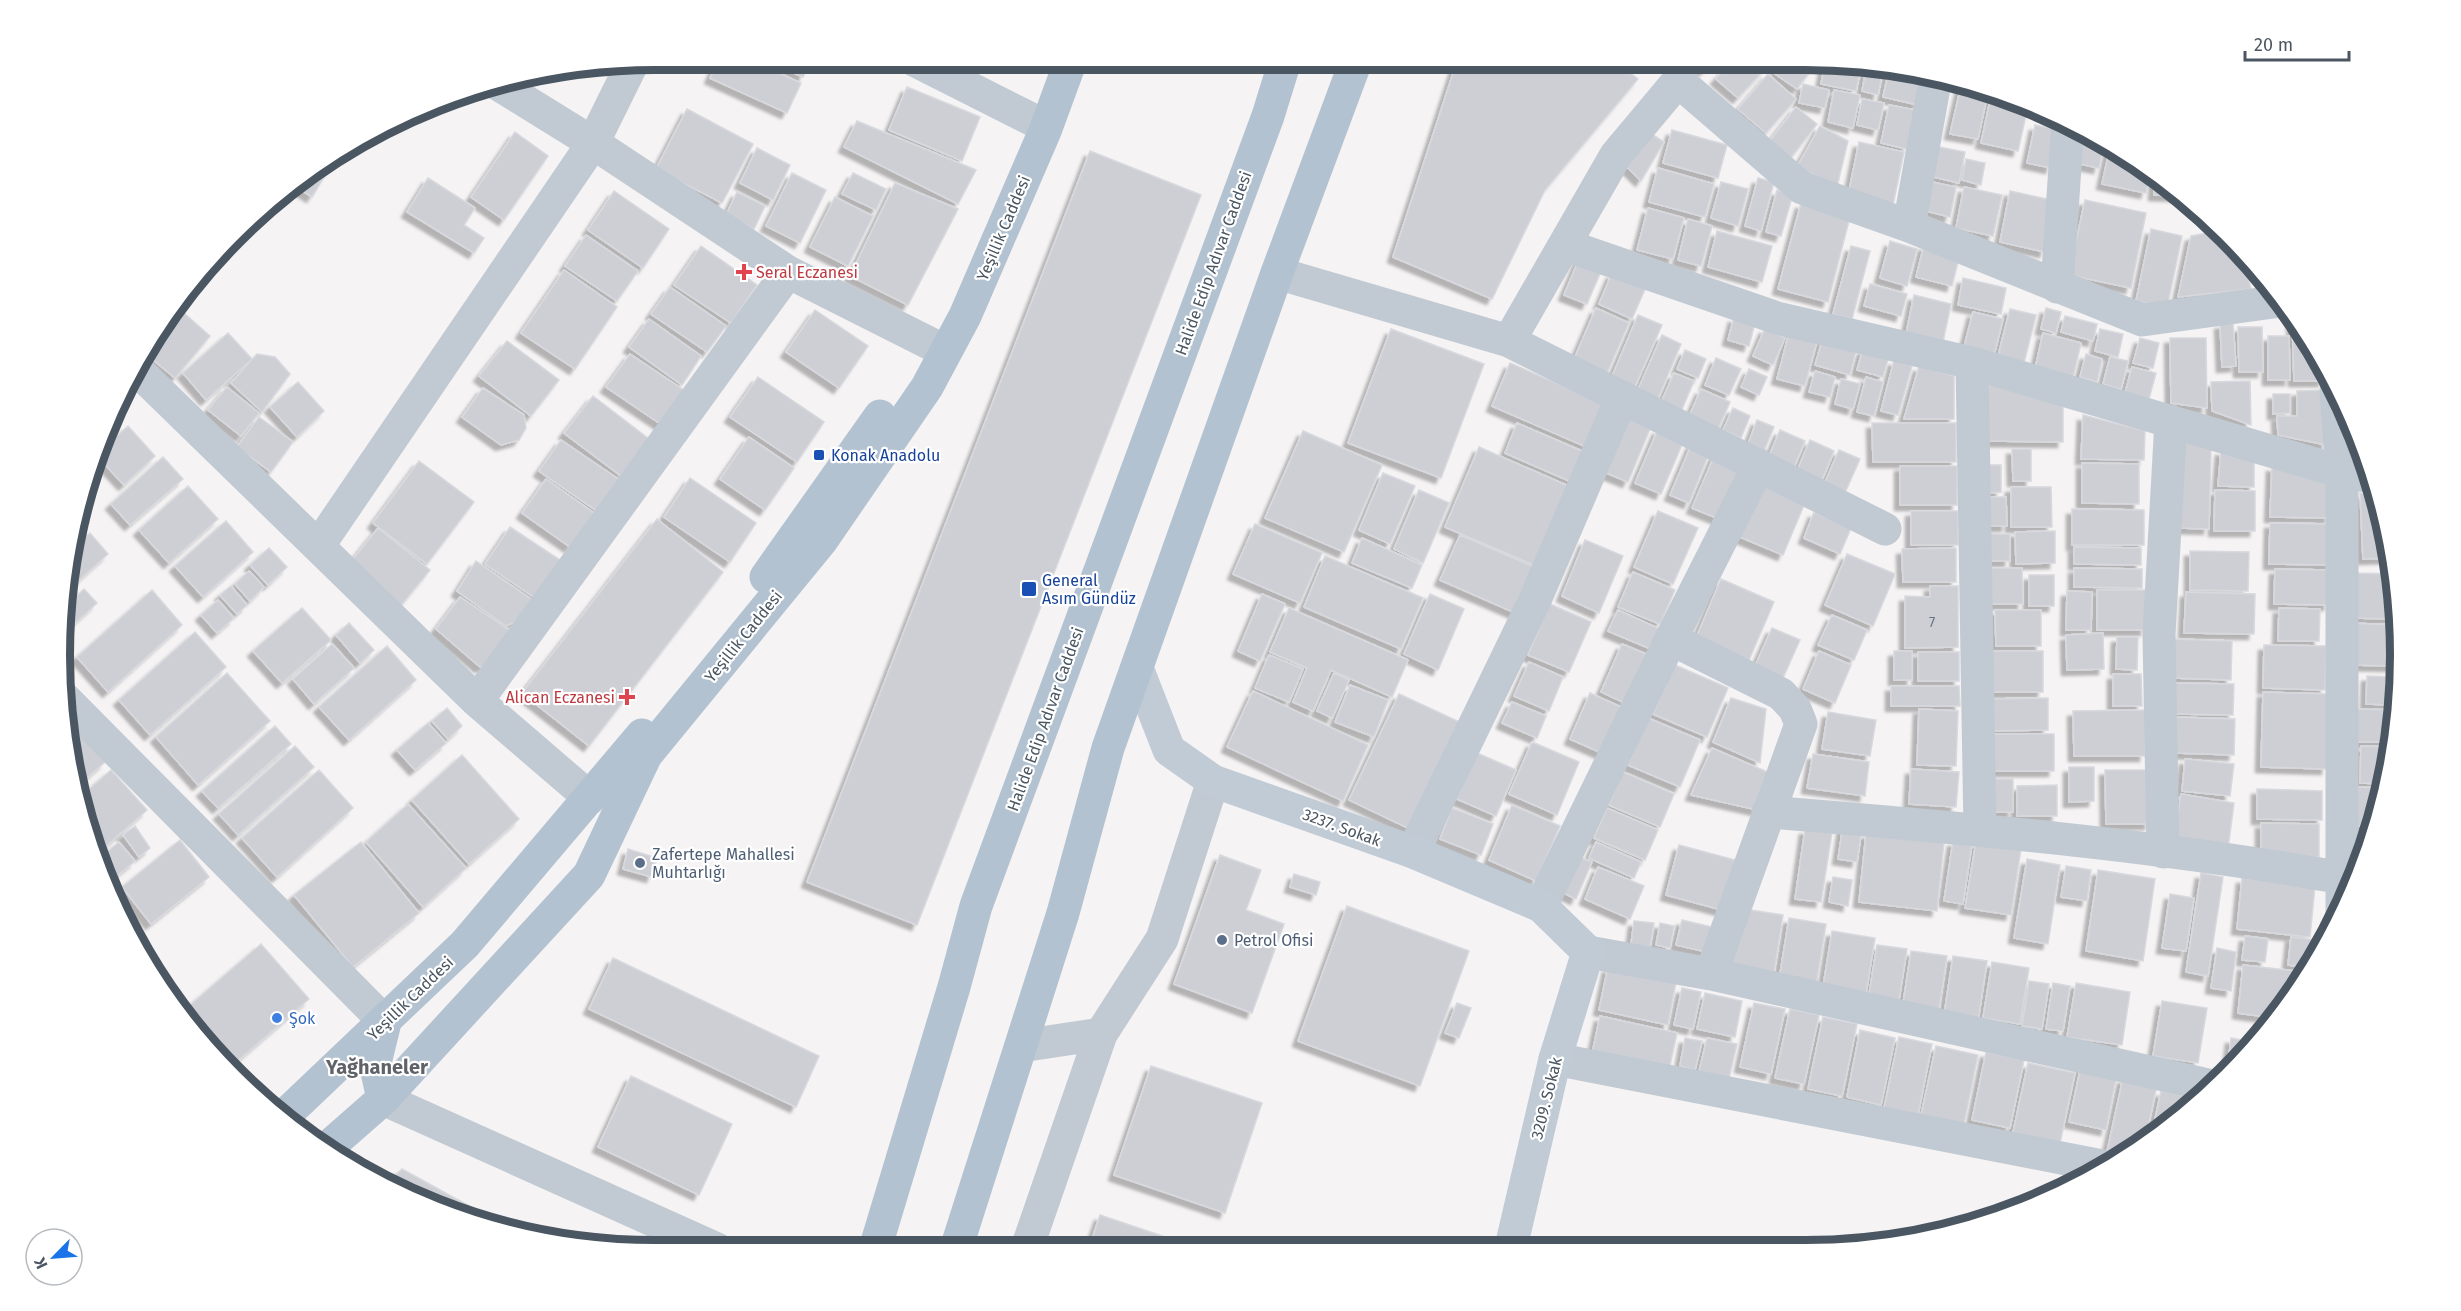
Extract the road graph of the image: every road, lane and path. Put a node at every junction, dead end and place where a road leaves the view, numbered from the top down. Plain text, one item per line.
1 (934, 70) edge
2 (1053, 70) edge
3 (1067, 70) edge
4 (1282, 70) edge
5 (1353, 70) edge
6 (628, 71) edge
7 (1933, 85) edge
8 (506, 89) edge
9 (1035, 121) junction
10 (2067, 133) edge
11 (592, 143) junction
12 (1909, 226) junction
13 (1564, 245) junction
14 (788, 272) junction
15 (1277, 273) junction
16 (2057, 287) junction
17 (2272, 302) edge
18 (1509, 341) junction
19 (931, 344) junction
20 (1972, 363) junction
21 (143, 375) edge
22 (1622, 398) junction
23 (2171, 422) junction
24 (2347, 434) edge
25 (1759, 465) junction
26 (2357, 475) edge
27 (1885, 529) dead end
28 (319, 545) junction
29 (1671, 639) junction
30 (1137, 668) junction
31 (477, 701) junction
32 (73, 708) edge
33 (1213, 781) junction
34 (590, 798) junction
35 (1768, 812) junction
36 (1980, 830) junction
37 (1413, 852) junction
38 (2163, 852) junction
39 (2348, 873) edge
40 (2346, 879) edge
41 (1541, 906) junction
42 (1588, 952) junction
43 (1711, 974) junction
44 (385, 1022) junction
45 (1101, 1034) junction
46 (1021, 1046) junction
47 (1555, 1059) junction
48 (2203, 1084) edge
49 (382, 1099) junction
50 (289, 1111) edge
51 (332, 1143) edge
52 (2094, 1164) edge
53 (695, 1240) edge
54 (878, 1240) edge
55 (959, 1240) edge
56 (1030, 1240) edge
57 (1513, 1240) edge

1 - 9 street
2 - 9 main road, Yeşillik Caddesi
3 - 49 main road, Yeşillik Caddesi
4 - 54 main road, Halide Edip Adıvar Caddesi
5 - 15 main road
6 - 11 street
7 - 12 street
8 - 11 street
9 - 19 main road, Yeşillik Caddesi
10 - 16 street
11 - 14 street
11 - 28 street
12 - 13 street
12 - 16 street
13 - 18 street
13 - 20 street
14 - 19 street
14 - 31 street
15 - 18 street
15 - 30 main road
16 - 17 street
18 - 22 street
19 - 34 main road, Yeşillik Caddesi
20 - 23 street
20 - 36 street
21 - 28 street
22 - 25 street
22 - 37 street
23 - 26 street
23 - 38 street
24 - 26 street
25 - 27 street
25 - 29 street
26 - 39 street
28 - 31 street
29 - 35 street
29 - 41 street
30 - 33 main road, 3237. Sokak
30 - 46 main road
31 - 34 street
32 - 44 street
33 - 37 main road, 3237. Sokak
33 - 45 street
34 - 44 main road, Yeşillik Caddesi
35 - 36 street
35 - 43 street
36 - 38 street
37 - 41 main road, 3237. Sokak
38 - 40 street
41 - 42 main road, 3237. Sokak
42 - 43 street
42 - 47 main road, 3209. Sokak
43 - 48 street
44 - 49 main road
44 - 50 main road, Yeşillik Caddesi
45 - 46 street
45 - 56 street
46 - 55 main road
47 - 52 street
47 - 57 main road, 3209. Sokak
49 - 51 main road, Yeşillik Caddesi
49 - 53 street

